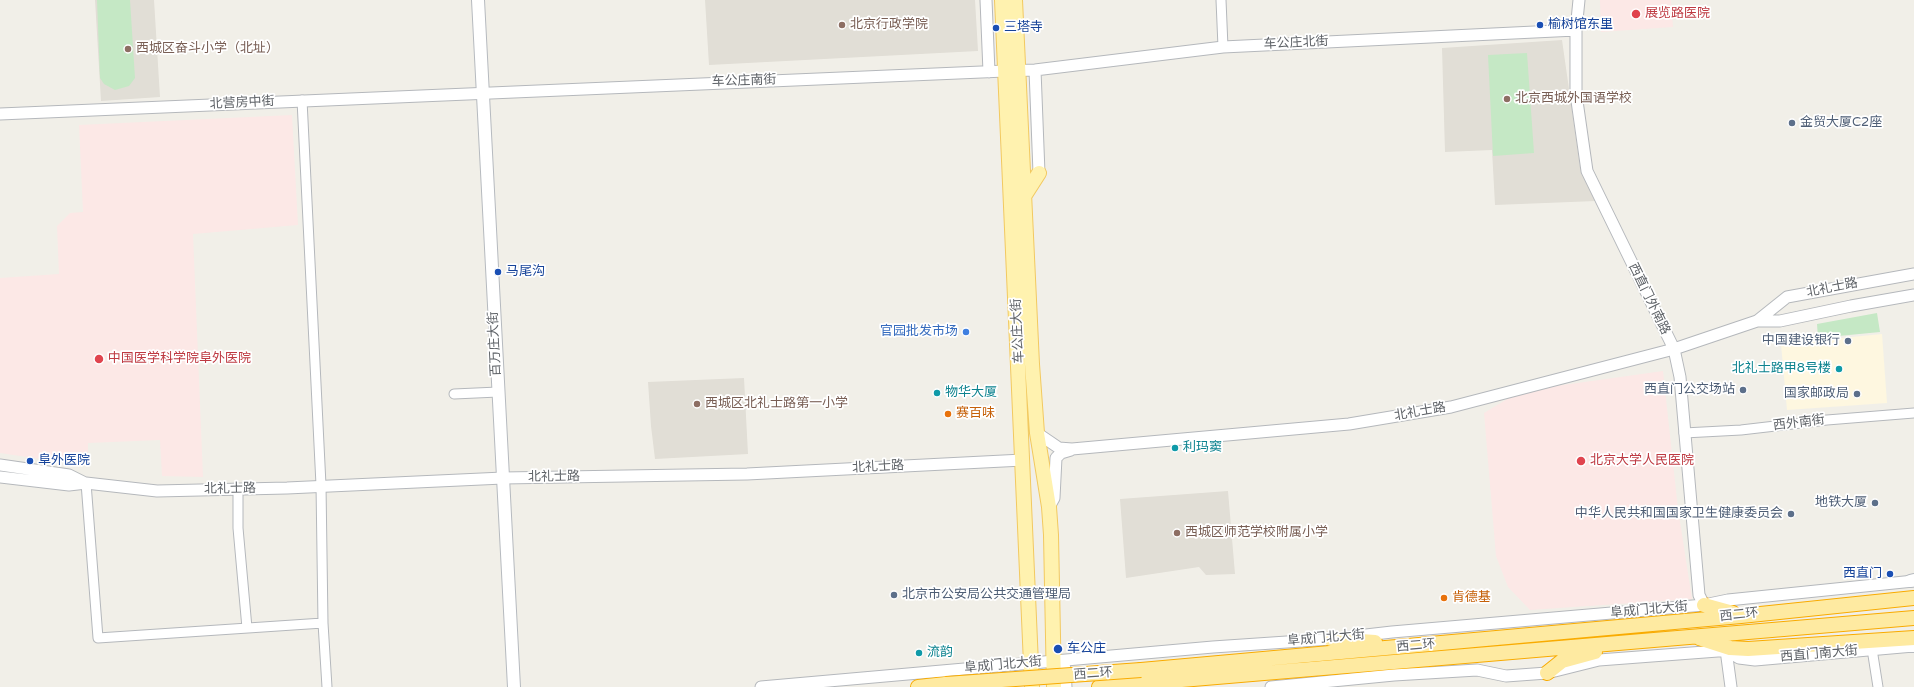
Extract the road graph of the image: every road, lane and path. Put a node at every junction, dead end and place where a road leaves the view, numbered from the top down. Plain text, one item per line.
1 (478, 0) edge
2 (986, 0) edge
3 (1002, 0) edge
4 (1015, 0) edge
5 (1221, 0) edge
6 (1579, 0) edge
7 (1576, 30) junction
8 (1223, 47) junction
9 (1035, 70) junction
10 (1011, 71) junction
11 (989, 72) junction
12 (484, 92) junction
13 (302, 100) junction
14 (0, 114) edge
15 (1040, 173) joint
16 (1023, 198) junction
17 (1914, 274) edge
18 (1914, 295) edge
19 (1757, 321) junction
20 (1674, 349) junction
21 (498, 392) junction
22 (454, 394) dead end
23 (1914, 413) edge
24 (1036, 433) junction
25 (1684, 433) junction
26 (1072, 450) junction
27 (1022, 460) junction
28 (0, 464) edge
29 (0, 477) edge
30 (502, 478) junction
31 (86, 483) junction
32 (321, 485) junction
33 (238, 489) junction
34 (1049, 507) junction
35 (1913, 581) edge
36 (1914, 598) edge
37 (1704, 605) junction
38 (1741, 616) junction
39 (1914, 618) edge
40 (323, 623) junction
41 (247, 628) junction
42 (1689, 637) junction
43 (1331, 639) junction
44 (1625, 642) junction
45 (1913, 644) edge
46 (1420, 645) junction
47 (1723, 648) junction
48 (1872, 649) junction
49 (1059, 660) junction
50 (1031, 663) junction
51 (1547, 673) junction
52 (1142, 677) junction
53 (1319, 685) edge
54 (327, 687) edge
55 (514, 687) edge
56 (761, 687) edge
57 (918, 687) edge
58 (1032, 687) edge
59 (1054, 687) edge
60 (1066, 687) edge
61 (1099, 687) edge
62 (1271, 687) edge
63 (1731, 687) edge
64 (1878, 687) edge

1 - 12 main road, 百万庄大街
2 - 11 street
3 - 10 main road, 车公庄大街
4 - 10 main road, 车公庄大街
5 - 8 street
6 - 7 street, 西直门外南路
7 - 8 street, 车公庄北街
7 - 20 street, 西直门外南路
8 - 9 street, 车公庄北街
9 - 10 street, 车公庄北街
9 - 15 street
10 - 11 street, 车公庄南街
10 - 16 main road, 车公庄大街
10 - 27 main road, 车公庄大街
11 - 12 street, 车公庄南街
12 - 13 street, 北营房中街
12 - 21 main road, 百万庄大街
13 - 14 street, 北营房中街
13 - 32 street
15 - 16 main road
16 - 24 main road, 车公庄大街
17 - 19 street, 北礼士路
18 - 19 street, 北礼士路
19 - 20 street, 北礼士路
20 - 25 street, 西直门外南路
20 - 26 street, 北礼士路
21 - 22 street
21 - 30 main road, 百万庄大街
23 - 25 street, 西外南街
24 - 26 street, 北礼士路
24 - 34 main road, 车公庄大街
25 - 37 street, 西直门外南路
26 - 34 street, 北礼士路
27 - 30 street, 北礼士路
27 - 50 main road, 车公庄大街
28 - 31 street, 北礼士路
29 - 31 street, 北礼士路
30 - 32 street, 北礼士路
30 - 55 main road, 百万庄大街
31 - 33 street, 北礼士路
31 - 41 street
32 - 33 street, 北礼士路
32 - 40 street
33 - 41 street
34 - 49 main road, 车公庄大街
35 - 37 street, 阜成门北大街
36 - 38 highway, 西二环
37 - 38 highway
37 - 43 street, 阜成门北大街
38 - 46 highway, 西二环
39 - 42 highway, 西二环
40 - 41 street
40 - 54 street
42 - 44 highway, 西二环
42 - 47 highway
43 - 46 highway
43 - 49 street, 阜成门北大街
44 - 51 highway
44 - 52 highway, 西二环
45 - 47 highway
45 - 48 street, 西直门南大街
46 - 52 highway, 西二环
47 - 48 street, 西直门南大街
47 - 51 street
47 - 63 street
48 - 64 street
49 - 50 street, 阜成门北大街
49 - 59 main road, 车公庄大街
49 - 60 street
50 - 56 street, 阜成门北大街
50 - 58 main road, 车公庄大街
51 - 53 street
52 - 57 highway, 西二环, bridge
52 - 61 highway, 西二环
53 - 62 street

